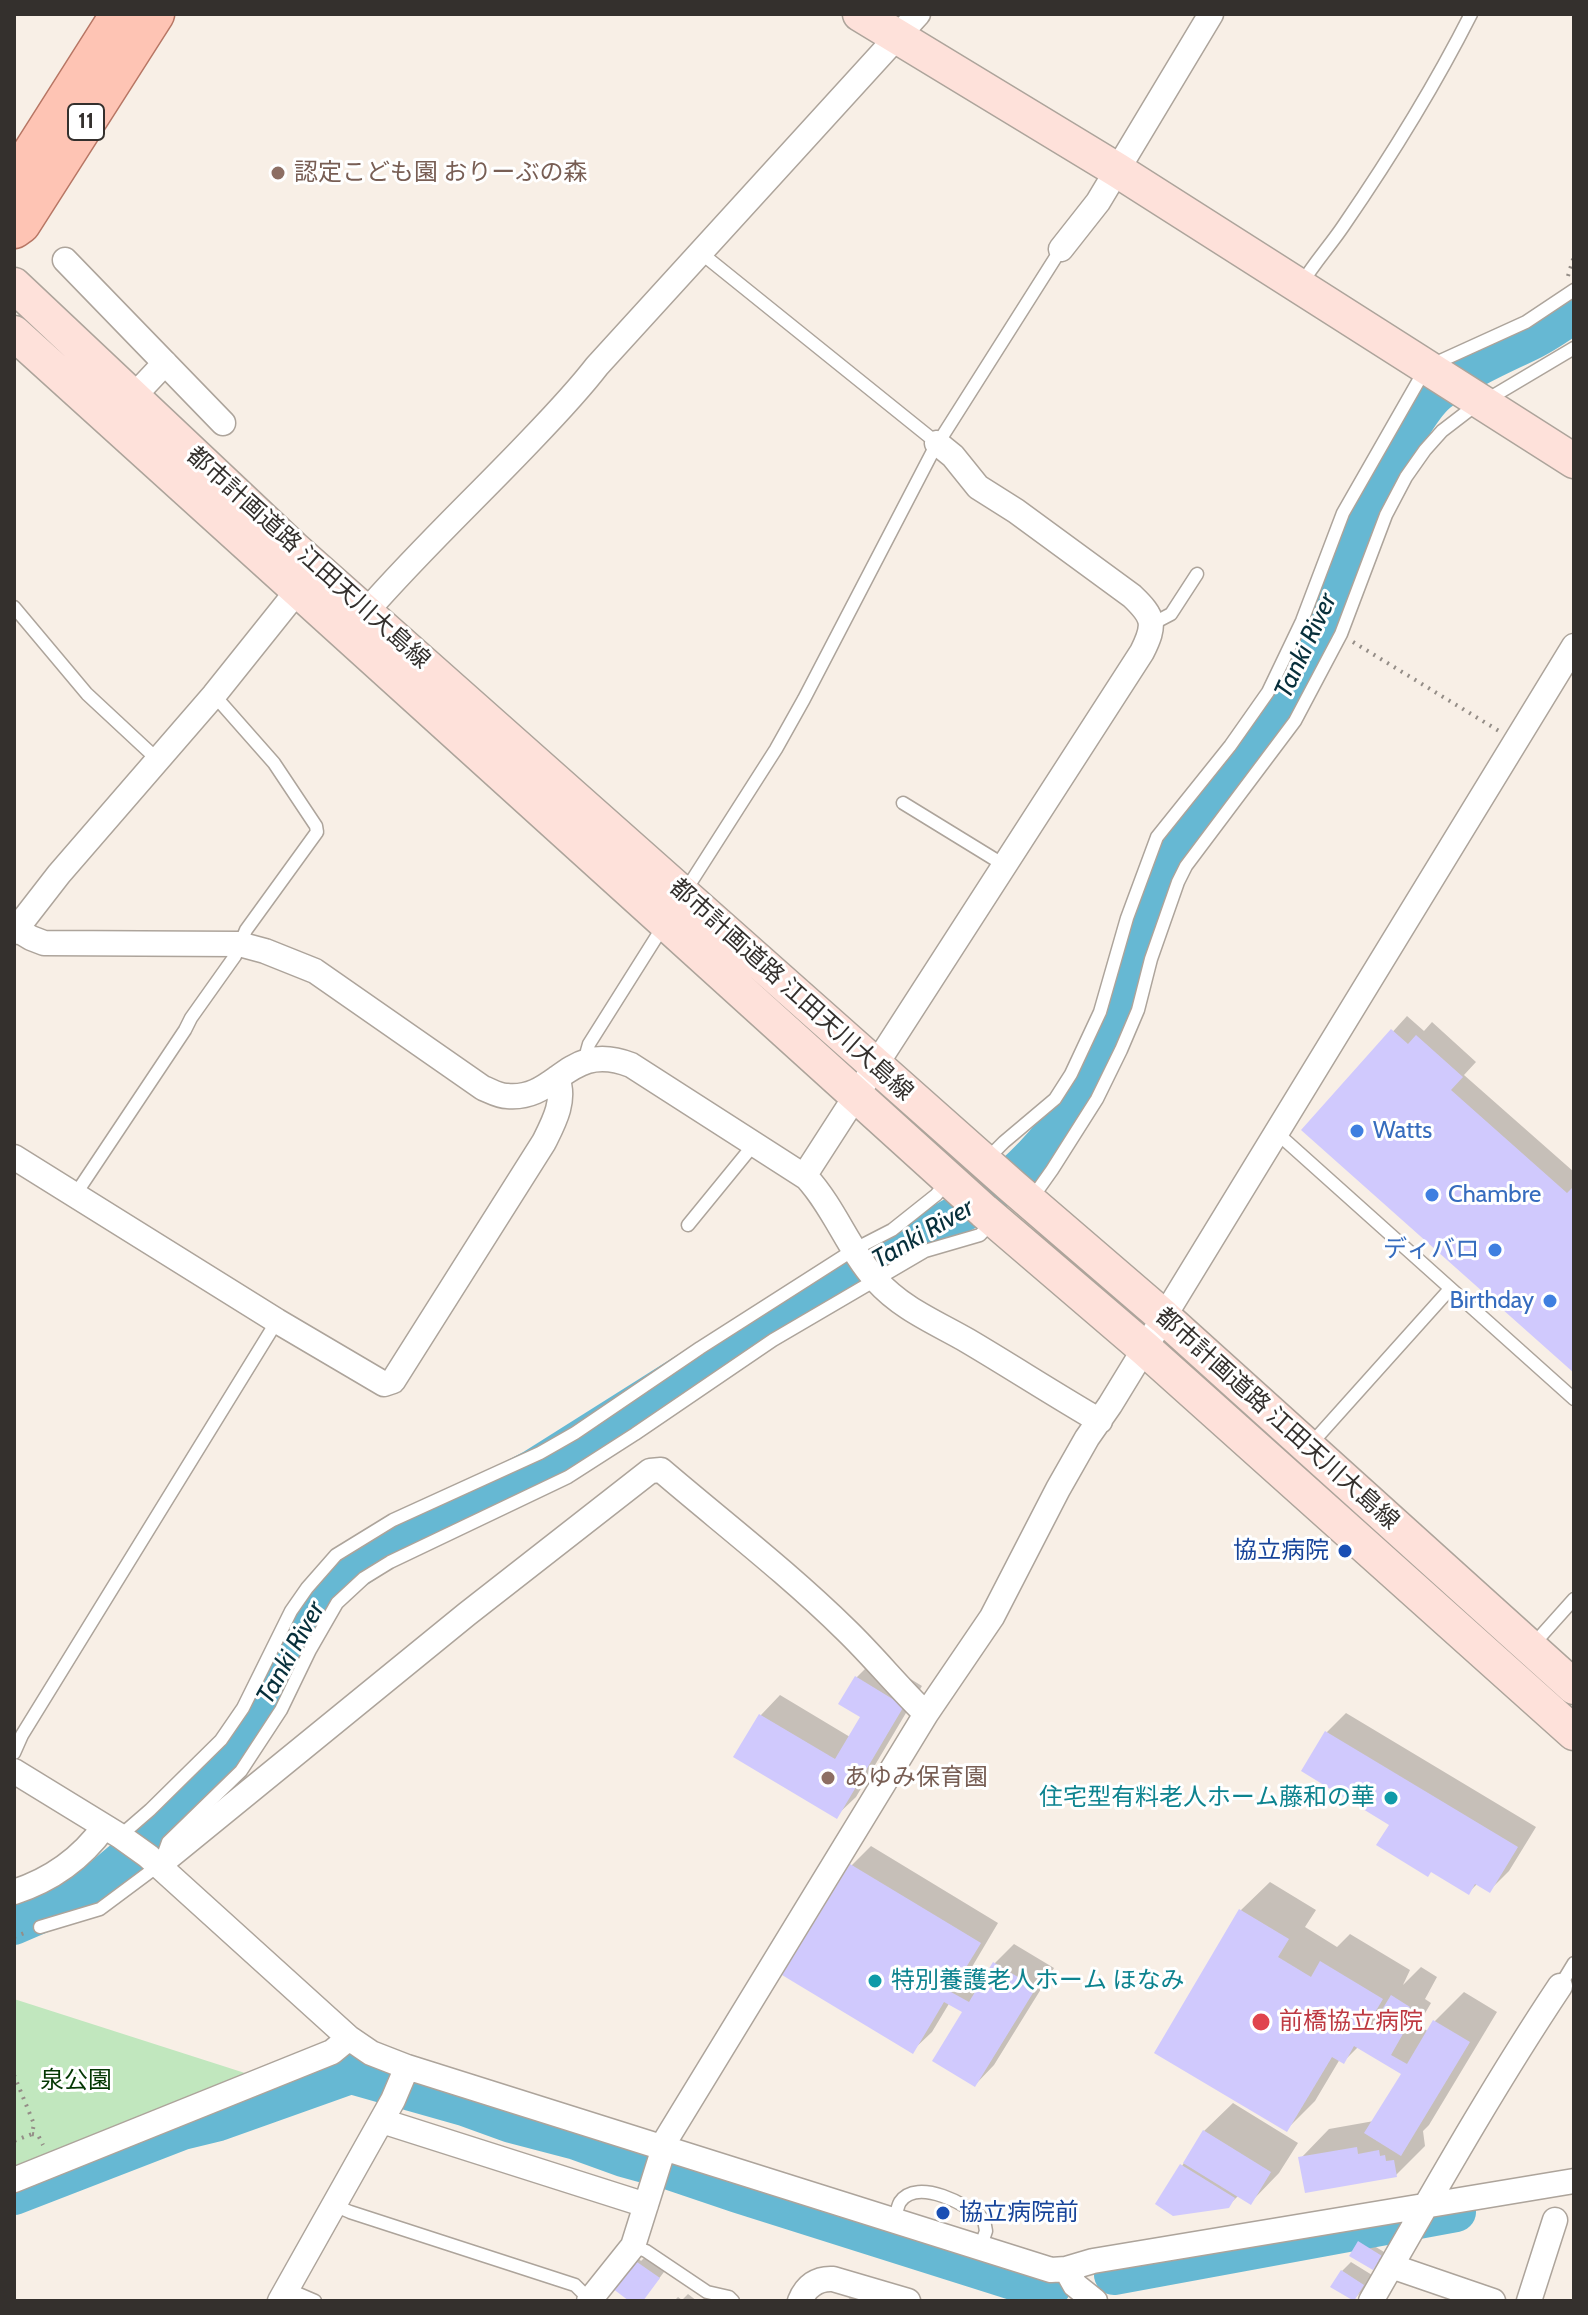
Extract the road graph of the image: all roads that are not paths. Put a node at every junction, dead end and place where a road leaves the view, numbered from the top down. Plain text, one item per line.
1 (120, 14) edge
2 (155, 14) edge
3 (860, 14) edge
4 (1211, 14) edge
5 (1471, 14) edge
6 (907, 26) edge
7 (1117, 170) junction
8 (14, 181) edge
9 (14, 229) edge
10 (1061, 249) joint
11 (701, 253) junction
12 (65, 260) dead end
13 (14, 285) edge
14 (1300, 287) junction
15 (1574, 290) edge
16 (14, 333) edge
17 (1574, 348) edge
18 (165, 363) junction
19 (1432, 371) junction
20 (133, 397) junction
21 (1479, 401) junction
22 (223, 423) dead end
23 (937, 443) junction
24 (1574, 461) edge
25 (1197, 574) dead end
26 (298, 590) junction
27 (14, 607) edge
28 (366, 612) junction
29 (1152, 624) junction
30 (1574, 646) edge
31 (214, 695) junction
32 (158, 760) junction
33 (903, 803) dead end
34 (1004, 865) junction
35 (674, 908) junction
36 (15, 930) edge
37 (239, 944) junction
38 (589, 1060) junction
39 (875, 1065) junction
40 (557, 1078) junction
41 (856, 1096) junction
42 (1277, 1133) junction
43 (755, 1143) junction
44 (14, 1157) edge
45 (986, 1163) junction
46 (803, 1175) junction
47 (952, 1183) junction
48 (1021, 1194) junction
49 (75, 1195) junction
50 (989, 1216) junction
51 (688, 1225) dead end
52 (856, 1252) junction
53 (875, 1278) junction
54 (1450, 1289) junction
55 (1164, 1317) junction
56 (277, 1321) junction
57 (1144, 1348) junction
58 (1574, 1399) edge
59 (1100, 1421) junction
60 (1309, 1447) junction
61 (1574, 1599) edge
62 (1530, 1648) junction
63 (1574, 1687) edge
64 (926, 1714) junction
65 (1574, 1733) edge
66 (14, 1753) edge
67 (14, 1771) edge
68 (116, 1834) junction
69 (158, 1859) junction
70 (14, 1892) edge
71 (40, 1927) dead end
72 (1574, 1963) edge
73 (1560, 1986) joint
74 (349, 2038) junction
75 (396, 2093) junction
76 (661, 2159) junction
77 (14, 2180) edge
78 (1574, 2181) edge
79 (334, 2205) junction
80 (646, 2205) junction
81 (897, 2212) junction
82 (1420, 2215) junction
83 (1555, 2220) dead end
84 (983, 2240) junction
85 (633, 2246) junction
86 (1391, 2266) junction
87 (1066, 2269) junction
88 (284, 2295) edge
89 (315, 2301) edge
90 (589, 2301) edge
91 (733, 2301) edge
92 (800, 2301) edge
93 (907, 2301) edge
94 (1095, 2301) edge
95 (1371, 2301) edge
96 (1493, 2301) edge
97 (1529, 2301) edge

1 - 8 main road, 11
2 - 9 main road, 11
3 - 6 street
4 - 7 street
5 - 14 lane
6 - 7 street
6 - 11 street
7 - 10 street
7 - 14 street
10 - 23 lane
11 - 23 lane
11 - 28 street
12 - 18 street
13 - 20 street, 都市計画道路 江田天川大島線
14 - 19 street
15 - 19 lane
16 - 26 street, 都市計画道路 江田天川大島線
17 - 21 lane
18 - 20 street
18 - 22 street
19 - 21 street
19 - 45 lane
20 - 28 street, 都市計画道路 江田天川大島線
21 - 24 street
21 - 48 lane
23 - 29 street
23 - 35 lane
25 - 29 lane
26 - 31 street
26 - 35 street, 都市計画道路 江田天川大島線
27 - 32 lane
28 - 35 street, 都市計画道路 江田天川大島線
29 - 34 street
30 - 42 street
31 - 32 street
31 - 37 lane
32 - 36 street
33 - 34 lane
34 - 39 street
35 - 38 lane
35 - 39 street, 都市計画道路 江田天川大島線
35 - 41 street, 都市計画道路 江田天川大島線
36 - 37 street
37 - 40 street
37 - 49 lane
38 - 40 street
38 - 43 street
39 - 41 street
39 - 45 street, 都市計画道路 江田天川大島線
40 - 56 street
41 - 46 street
41 - 47 street, 都市計画道路 江田天川大島線
42 - 54 lane
42 - 55 street
43 - 46 street
43 - 51 lane
44 - 49 street
45 - 48 street, 都市計画道路 江田天川大島線
46 - 52 street
47 - 50 street, 都市計画道路 江田天川大島線
47 - 52 lane
48 - 55 street, 都市計画道路 江田天川大島線
49 - 56 street
50 - 53 lane
50 - 57 street, 都市計画道路 江田天川大島線
52 - 53 street
52 - 68 lane
53 - 59 street
53 - 69 lane
54 - 58 lane
54 - 60 lane
55 - 57 street
55 - 60 street, 都市計画道路 江田天川大島線
56 - 66 lane
57 - 59 street
57 - 65 street, 都市計画道路 江田天川大島線
59 - 64 street
60 - 62 street, 都市計画道路 江田天川大島線
61 - 62 lane
62 - 63 street, 都市計画道路 江田天川大島線
64 - 69 street
64 - 76 street
67 - 68 street
68 - 69 street
68 - 70 street
69 - 71 lane
69 - 74 street
72 - 73 lane
73 - 82 street
74 - 75 street
74 - 77 street
75 - 76 street
75 - 79 street
75 - 80 street
76 - 80 street
76 - 81 street
78 - 82 street
79 - 88 street
79 - 90 lane
80 - 85 street
81 - 84 street
81 - 84 lane
82 - 86 street
82 - 87 street
83 - 97 street
84 - 87 street
85 - 90 street
85 - 91 lane
86 - 95 street
86 - 96 street
87 - 94 street
88 - 89 lane
92 - 93 street

